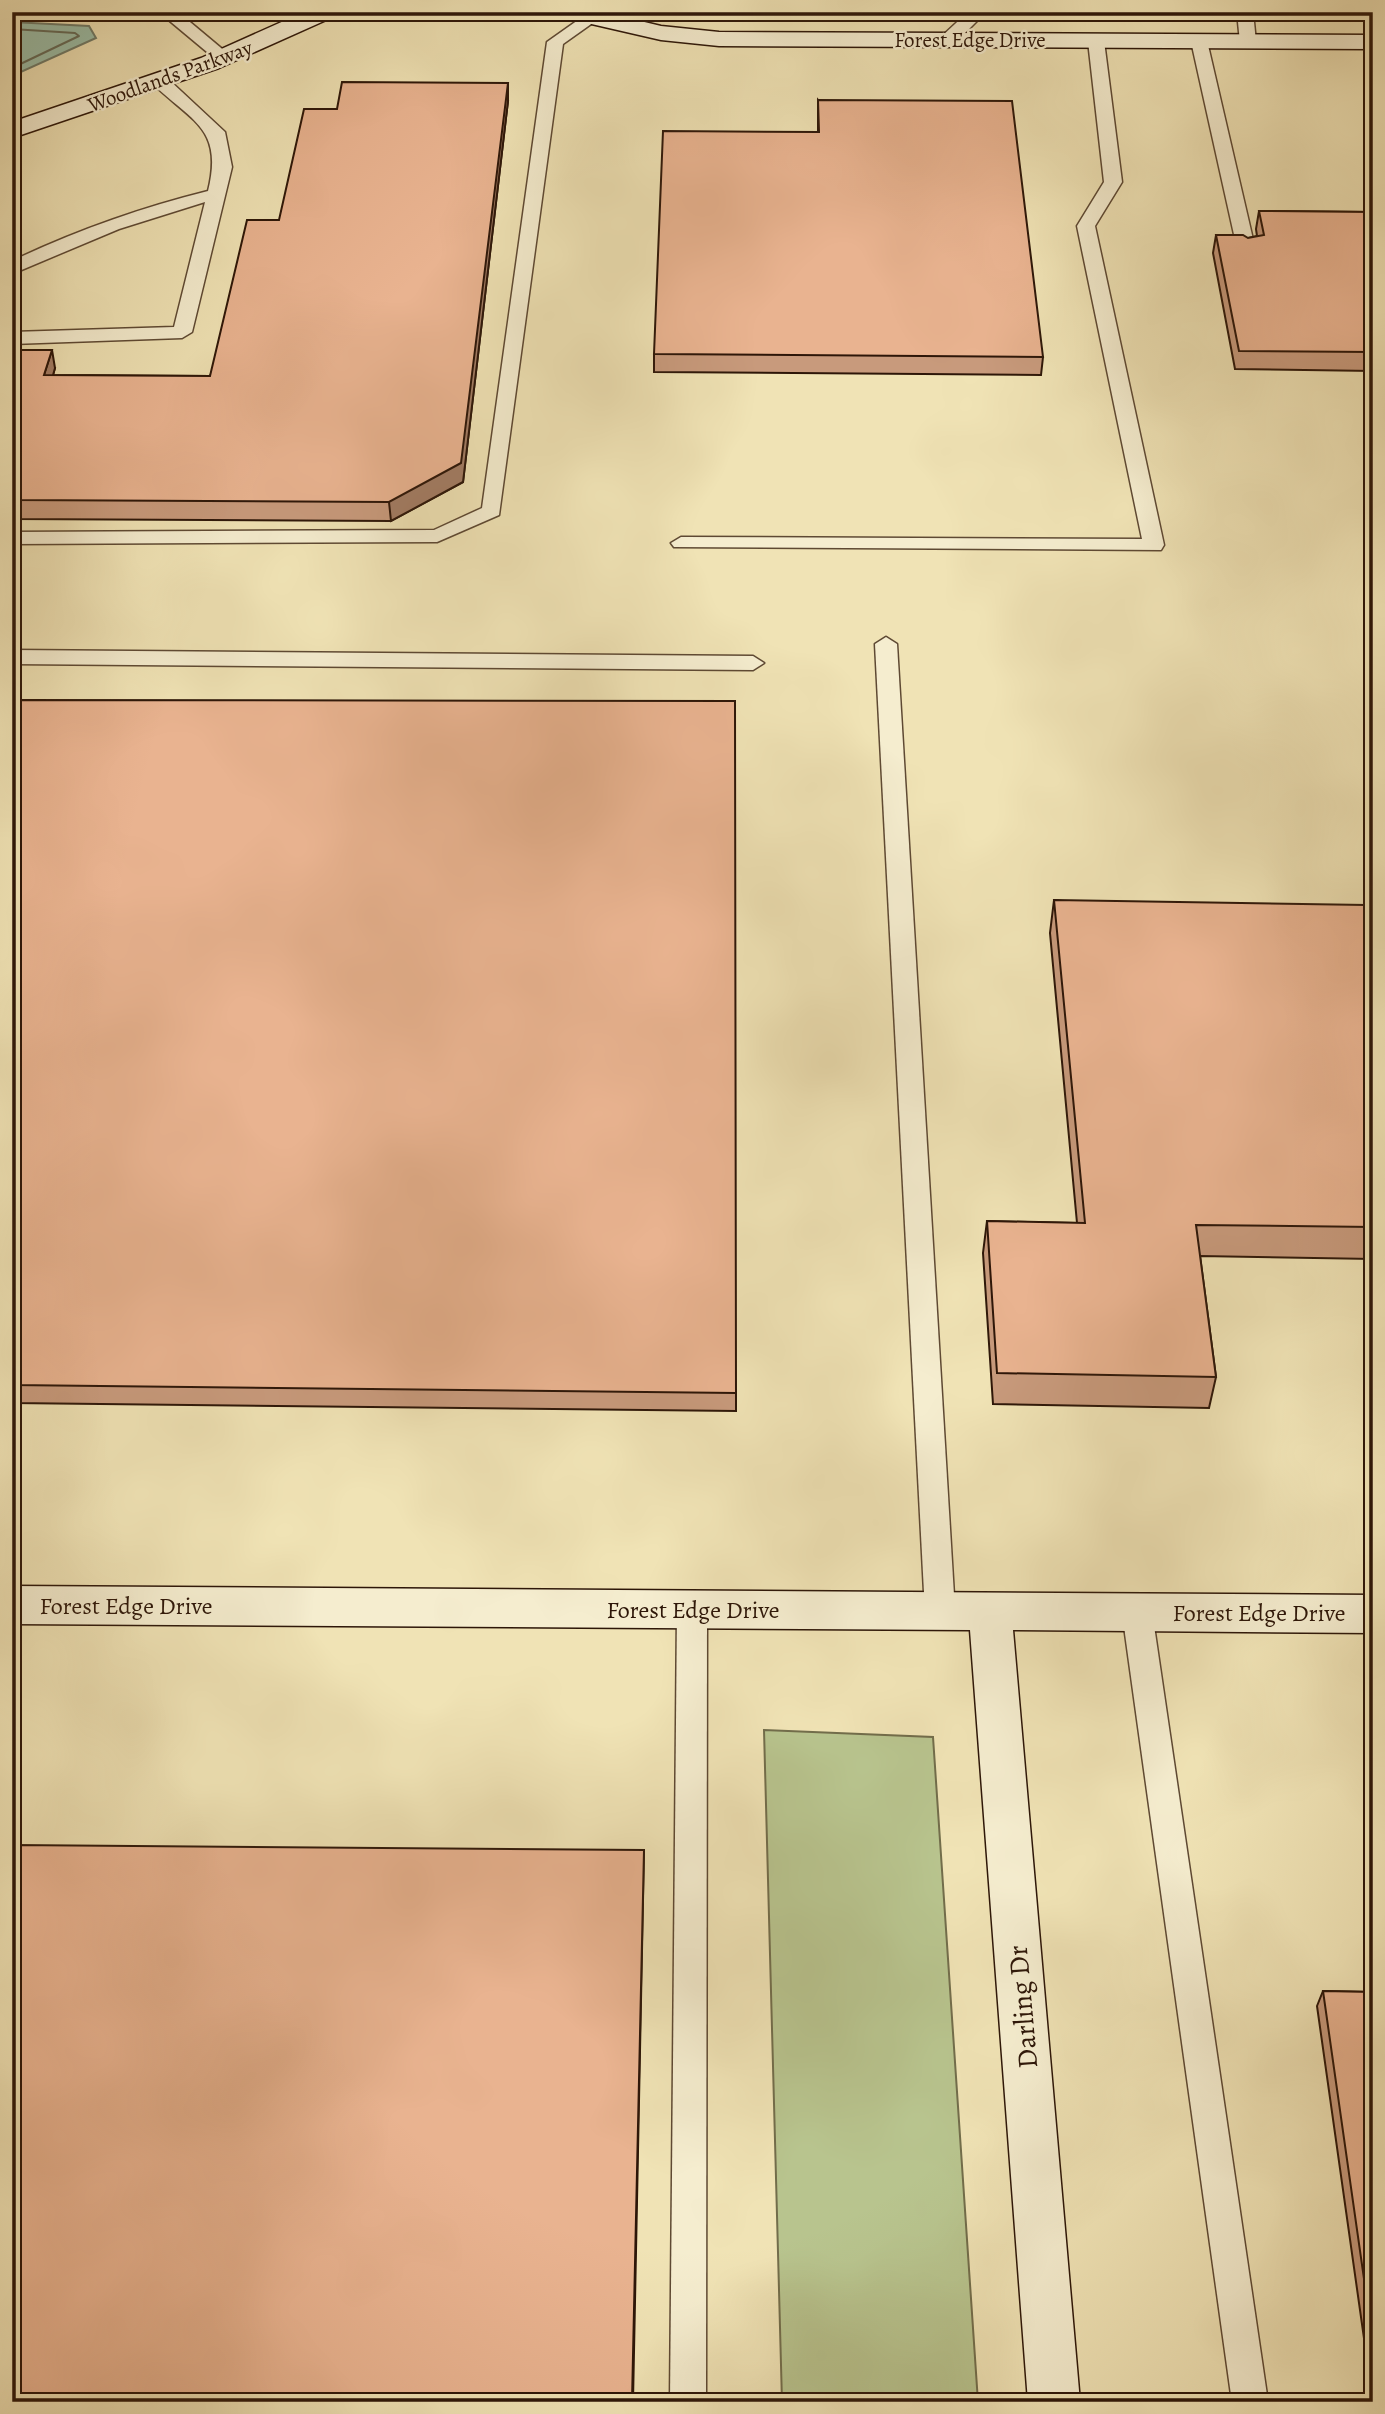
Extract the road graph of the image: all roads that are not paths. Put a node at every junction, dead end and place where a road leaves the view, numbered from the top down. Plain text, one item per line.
1 (167, 12) edge
2 (324, 12) edge
3 (978, 12) edge
4 (1245, 12) edge
5 (579, 15) edge
6 (948, 40) junction
7 (1096, 41) junction
8 (1199, 41) junction
9 (1248, 42) junction
10 (1373, 42) edge
11 (225, 58) junction
12 (161, 82) junction
13 (12, 130) edge
14 (216, 194) junction
15 (1246, 248) edge
16 (12, 268) edge
17 (12, 338) edge
18 (12, 538) edge
19 (681, 543) dead end
20 (886, 644) dead end
21 (12, 657) edge
22 (752, 663) dead end
23 (12, 1605) edge
24 (692, 1610) junction
25 (940, 1612) junction
26 (990, 1612) junction
27 (1137, 1612) junction
28 (1373, 1614) edge
29 (688, 2402) edge
30 (1054, 2402) edge
31 (1250, 2402) edge

1 - 11 lane
2 - 11 street, Woodlands Parkway
3 - 6 lane
4 - 9 lane
5 - 6 street, Forest Edge Drive
5 - 18 lane
6 - 7 street, Forest Edge Drive
7 - 8 street, Forest Edge Drive
7 - 19 lane
8 - 9 street, Forest Edge Drive
8 - 15 lane
9 - 10 street, Forest Edge Drive
11 - 12 street, Woodlands Parkway
12 - 13 street, Woodlands Parkway
12 - 14 lane
14 - 16 lane
14 - 17 lane
20 - 25 lane
21 - 22 lane
23 - 24 street, Forest Edge Drive
24 - 25 street, Forest Edge Drive
24 - 29 lane
25 - 26 street, Forest Edge Drive
26 - 27 street, Forest Edge Drive
26 - 30 street, Darling Dr
27 - 28 street, Forest Edge Drive
27 - 31 lane

